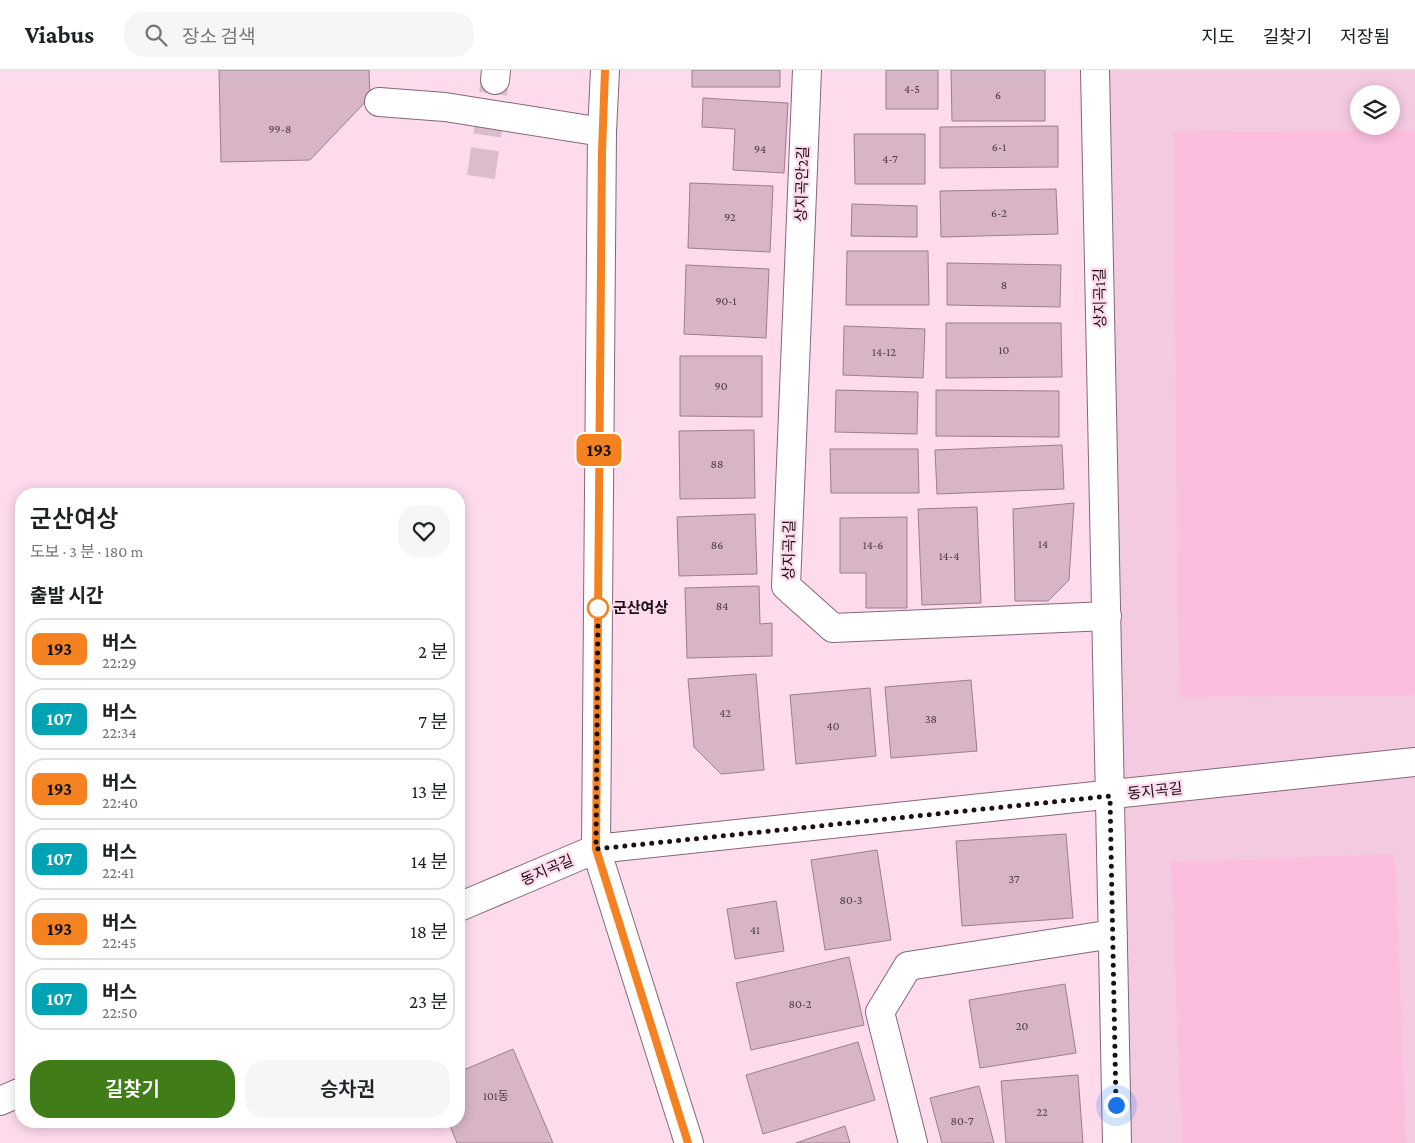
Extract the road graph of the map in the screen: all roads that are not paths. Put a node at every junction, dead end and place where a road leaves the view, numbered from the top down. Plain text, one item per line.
1 (605, 70) edge
2 (807, 70) edge
3 (1095, 70) edge
4 (378, 102) dead end
5 (602, 132) junction
6 (798, 298) joint
7 (1106, 616) junction
8 (1415, 762) edge
9 (1110, 796) junction
10 (596, 849) junction
11 (465, 904) edge
12 (1113, 934) junction
13 (15, 1095) edge
14 (0, 1101) edge
15 (688, 1143) edge
16 (913, 1143) edge
17 (1117, 1143) edge

1 - 5 street
2 - 6 street, 상지곡안2길
3 - 7 street, 상지곡1길
4 - 5 street
5 - 10 street
6 - 7 street, 상지곡1길
7 - 9 street, 상지곡1길
8 - 9 street, 동지곡길
9 - 10 street, 동지곡길
9 - 12 street, 상지곡1길
10 - 11 street, 동지곡길
10 - 15 street
12 - 16 street
12 - 17 street, 상지곡1길
13 - 14 street

